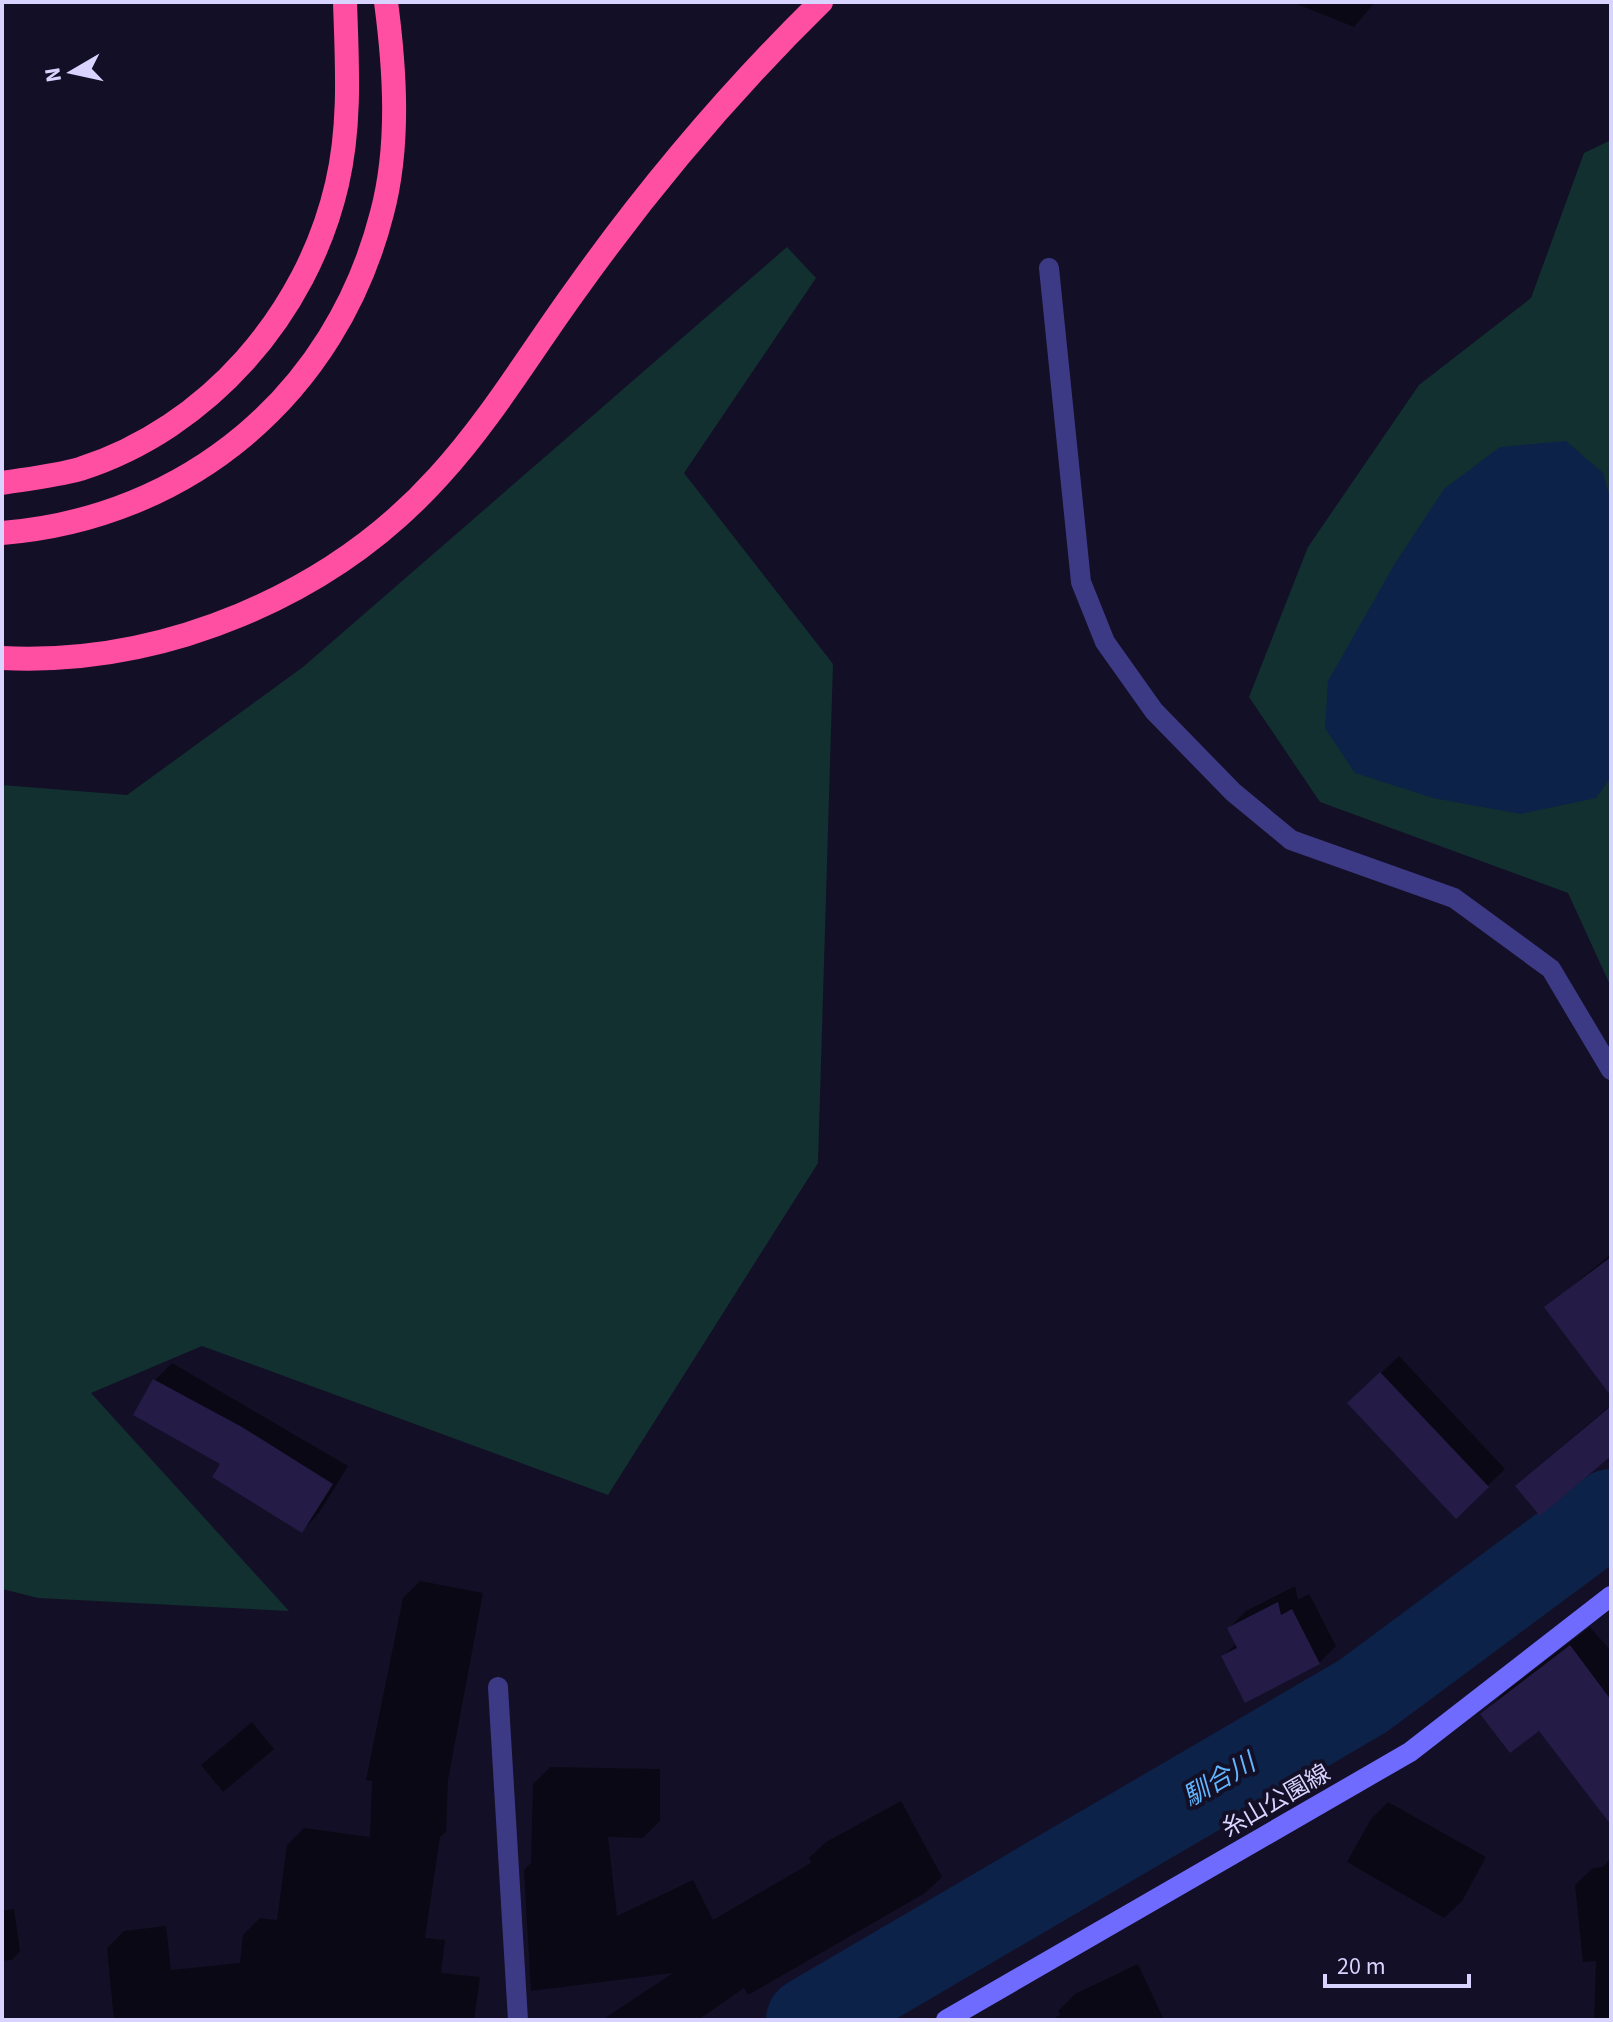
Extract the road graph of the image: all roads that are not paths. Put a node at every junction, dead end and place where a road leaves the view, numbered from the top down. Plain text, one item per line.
1 (345, 2) edge
2 (386, 2) edge
3 (821, 2) edge
4 (1049, 268) dead end
5 (2, 483) edge
6 (2, 533) edge
7 (2, 658) edge
8 (1611, 1070) edge
9 (1611, 1596) edge
10 (498, 1687) dead end
11 (518, 2020) edge
12 (946, 2020) edge

1 - 5 highway
2 - 6 highway
3 - 7 highway
4 - 8 street
9 - 12 main road, 糸山公園線
10 - 11 street

